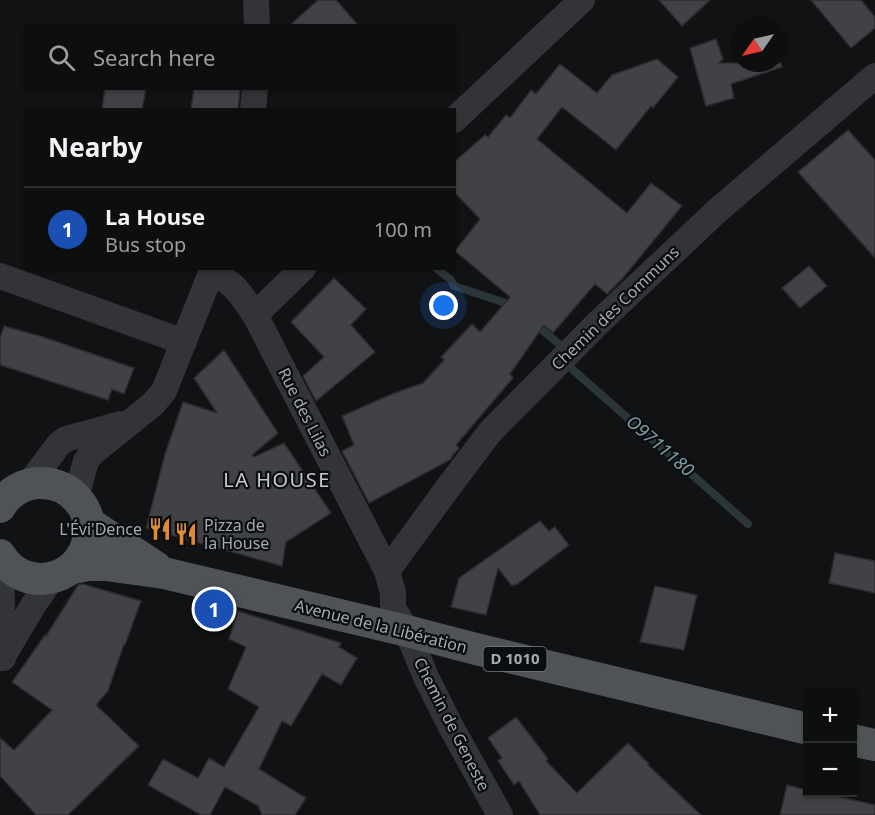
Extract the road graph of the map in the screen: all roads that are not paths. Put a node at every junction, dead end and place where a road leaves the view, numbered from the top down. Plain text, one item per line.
1 (256, 0) edge
2 (582, 0) edge
3 (257, 24) edge
4 (875, 76) edge
5 (255, 90) edge
6 (253, 108) edge
7 (456, 118) edge
8 (301, 270) edge
9 (212, 271) edge
10 (0, 276) edge
11 (255, 315) junction
12 (184, 342) junction
13 (133, 421) junction
14 (29, 484) junction
15 (1, 504) edge
16 (82, 510) junction
17 (0, 556) edge
18 (387, 571) junction
19 (62, 573) junction
20 (164, 573) junction
21 (407, 631) junction
22 (1, 660) edge
23 (803, 728) edge
24 (857, 741) edge
25 (875, 745) edge
26 (500, 815) edge

1 - 3 street
2 - 7 street
4 - 18 street, Chemin des Communs
5 - 6 street
8 - 11 street
9 - 11 street, Rue des Lilas
9 - 12 street
10 - 12 street
11 - 18 street, Rue des Lilas
12 - 13 street
13 - 14 street
13 - 16 street
14 - 15 main road
14 - 16 main road, Avenue de la Libération
16 - 19 main road
16 - 20 main road, Avenue de la Libération / D 1010
17 - 19 main road, Avenue de la Libération
17 - 22 street
18 - 21 street, Rue des Lilas
19 - 20 main road, Avenue de la Libération / D 1010
19 - 22 street
20 - 21 main road, Avenue de la Libération / D 1010
21 - 23 main road, Avenue de la Libération / D 1010
21 - 26 street, Chemin de Geneste
24 - 25 main road

